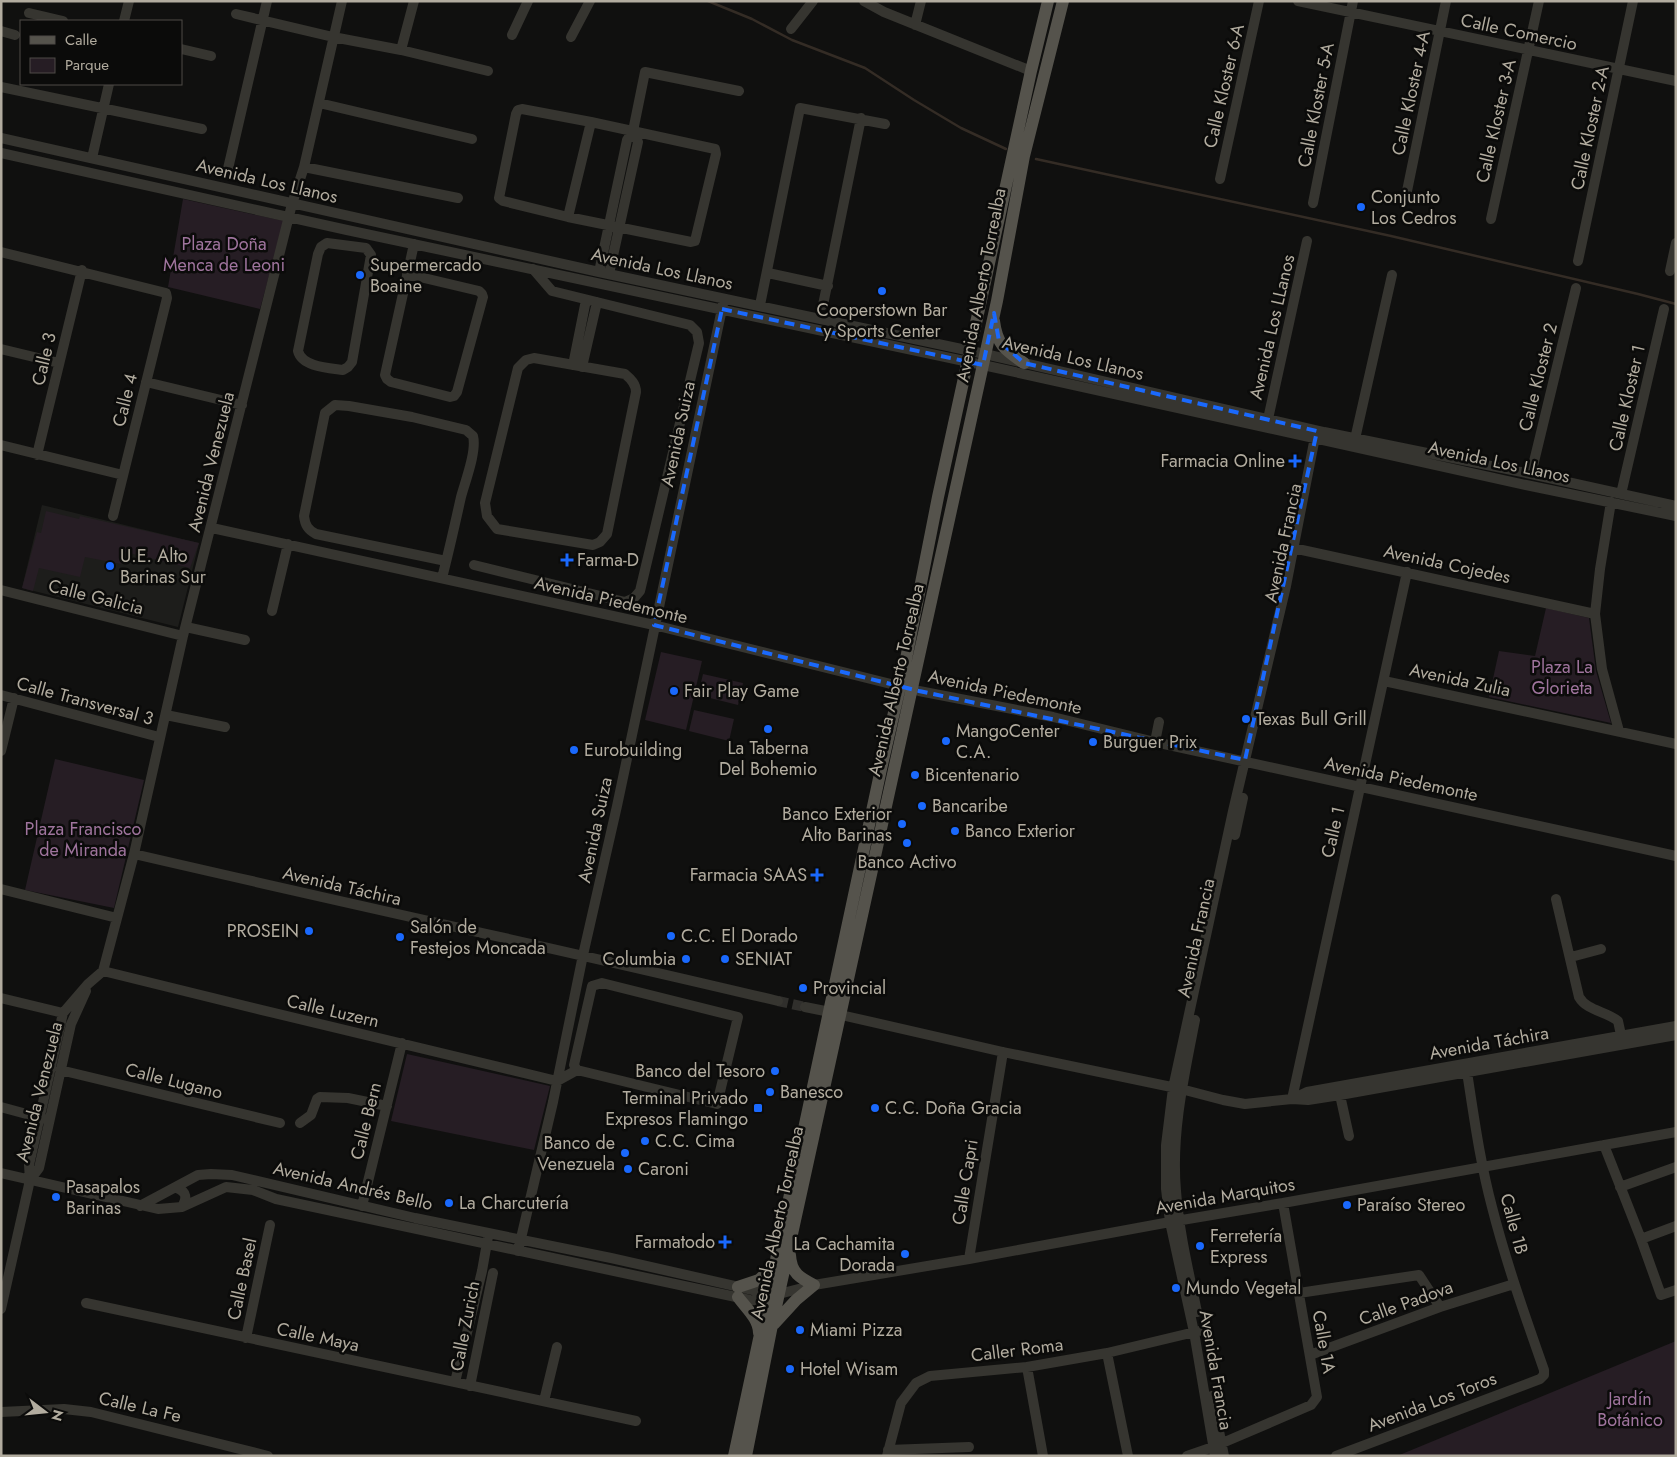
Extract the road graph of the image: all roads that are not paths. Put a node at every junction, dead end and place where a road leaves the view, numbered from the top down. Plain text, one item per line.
1 (129, 1) edge
2 (267, 1) edge
3 (342, 1) edge
4 (414, 1) edge
5 (528, 1) edge
6 (590, 1) edge
7 (813, 1) edge
8 (864, 1) edge
9 (921, 1) edge
10 (1048, 1) edge
11 (1062, 1) edge
12 (1259, 1) edge
13 (1298, 1) edge
14 (1354, 1) edge
15 (1446, 1) edge
16 (1539, 1) edge
17 (1634, 1) edge
18 (29, 13) dead end
19 (1351, 13) junction
20 (236, 14) dead end
21 (59, 20) edge
22 (124, 20) edge
23 (263, 21) junction
24 (916, 25) junction
25 (791, 28) dead end
26 (1, 31) edge
27 (1440, 32) junction
28 (15, 35) dead end
29 (512, 35) dead end
30 (333, 37) junction
31 (571, 37) dead end
32 (182, 49) edge
33 (401, 50) junction
34 (1528, 50) junction
35 (211, 56) dead end
36 (1619, 69) junction
37 (488, 71) dead end
38 (1031, 71) junction
39 (1676, 81) edge
40 (109, 85) edge
41 (1, 87) edge
42 (739, 91) dead end
43 (319, 103) junction
44 (104, 109) junction
45 (861, 118) junction
46 (591, 122) junction
47 (885, 124) dead end
48 (202, 129) dead end
49 (633, 131) junction
50 (1, 138) edge
51 (472, 139) dead end
52 (1, 153) edge
53 (92, 158) junction
54 (304, 167) junction
55 (227, 173) dead end
56 (1220, 179) dead end
57 (1407, 191) dead end
58 (458, 198) dead end
59 (1313, 203) dead end
60 (292, 204) junction
61 (289, 217) junction
62 (568, 217) junction
63 (1491, 219) dead end
64 (614, 227) junction
65 (347, 230) junction
66 (1307, 241) dead end
67 (1676, 243) edge
68 (344, 244) junction
69 (414, 244) junction
70 (1, 252) edge
71 (1578, 261) dead end
72 (533, 269) junction
73 (82, 270) junction
74 (1670, 271) dead end
75 (599, 272) junction
76 (768, 273) junction
77 (407, 274) junction
78 (610, 274) junction
79 (1392, 275) dead end
80 (828, 286) junction
81 (1576, 288) dead end
82 (724, 299) junction
83 (586, 300) junction
84 (597, 302) junction
85 (760, 306) junction
86 (823, 306) dead end
87 (722, 309) junction
88 (1664, 309) dead end
89 (994, 314) junction
90 (1, 350) edge
91 (970, 357) junction
92 (984, 360) junction
93 (59, 363) junction
94 (1024, 363) junction
95 (578, 366) junction
96 (146, 382) junction
97 (242, 405) junction
98 (1268, 419) junction
99 (677, 434) junction
100 (1319, 435) junction
101 (694, 438) junction
102 (1355, 438) junction
103 (1, 445) edge
104 (37, 455) junction
105 (1531, 474) junction
106 (123, 475) junction
107 (1621, 494) junction
108 (1611, 502) junction
109 (1676, 506) edge
110 (113, 516) dead end
111 (1676, 516) edge
112 (212, 528) junction
113 (288, 544) junction
114 (1296, 549) junction
115 (446, 561) junction
116 (474, 565) dead end
117 (1407, 572) junction
118 (442, 578) junction
119 (1, 590) edge
120 (272, 611) dead end
121 (1595, 614) junction
122 (654, 625) junction
123 (185, 631) junction
124 (245, 640) dead end
125 (1384, 680) junction
126 (906, 688) junction
127 (1, 695) edge
128 (14, 698) junction
129 (166, 715) junction
130 (1160, 722) dead end
131 (225, 727) dead end
132 (1619, 731) junction
133 (160, 737) junction
134 (1155, 742) junction
135 (1676, 744) edge
136 (1, 751) edge
137 (1248, 762) junction
138 (1360, 787) junction
139 (134, 854) junction
140 (1676, 856) edge
141 (1, 890) edge
142 (1556, 899) dead end
143 (117, 918) junction
144 (1602, 949) dead end
145 (583, 955) junction
146 (1571, 957) junction
147 (103, 971) junction
148 (88, 984) junction
149 (1, 998) edge
150 (778, 1001) tunnel mouth
151 (805, 1007) tunnel mouth
152 (63, 1013) junction
153 (835, 1014) junction
154 (1676, 1026) edge
155 (1676, 1035) edge
156 (1621, 1036) junction
157 (402, 1043) junction
158 (1003, 1052) junction
159 (60, 1070) junction
160 (577, 1070) junction
161 (1467, 1072) junction
162 (557, 1081) junction
163 (1177, 1088) junction
164 (1340, 1095) junction
165 (1308, 1096) junction
166 (1292, 1099) junction
167 (386, 1106) junction
168 (1, 1108) edge
169 (39, 1117) junction
170 (51, 1120) junction
171 (280, 1123) dead end
172 (300, 1123) dead end
173 (1676, 1132) edge
174 (1349, 1136) dead end
175 (1604, 1145) junction
176 (1482, 1167) junction
177 (1676, 1167) edge
178 (1, 1173) edge
179 (30, 1180) junction
180 (177, 1188) junction
181 (1620, 1188) junction
182 (167, 1193) junction
183 (1283, 1204) junction
184 (140, 1206) junction
185 (362, 1206) junction
186 (182, 1207) junction
187 (169, 1208) junction
188 (1175, 1221) junction
189 (270, 1225) dead end
190 (1676, 1226) edge
191 (489, 1233) junction
192 (1641, 1239) junction
193 (521, 1240) junction
194 (488, 1244) junction
195 (518, 1251) junction
196 (790, 1252) junction
197 (969, 1259) junction
198 (6, 1263) edge
199 (775, 1265) junction
200 (487, 1272) junction
201 (1514, 1284) junction
202 (814, 1285) junction
203 (1676, 1290) edge
204 (738, 1292) junction
205 (1299, 1293) junction
206 (774, 1297) junction
207 (86, 1303) dead end
208 (1440, 1307) junction
209 (1, 1309) edge
210 (772, 1325) junction
211 (1197, 1331) junction
212 (759, 1335) junction
213 (246, 1338) junction
214 (557, 1347) dead end
215 (1107, 1353) junction
216 (1310, 1355) junction
217 (1027, 1367) junction
218 (1540, 1379) joint
219 (455, 1382) junction
220 (470, 1386) junction
221 (544, 1401) junction
222 (1, 1412) edge
223 (636, 1421) dead end
224 (970, 1447) dead end
225 (1216, 1448) edge
226 (887, 1453) edge
227 (264, 1455) edge
228 (734, 1456) edge
229 (746, 1456) edge
230 (1044, 1456) edge
231 (1128, 1456) edge
232 (1187, 1456) edge
233 (1224, 1456) edge
234 (1336, 1456) edge

1 - 22 street
2 - 23 street
3 - 30 street, Avenida Venezuela
4 - 33 street
5 - 29 street
6 - 31 street
7 - 25 street
8 - 24 street
9 - 24 street
10 - 38 main road, Avenida Alberto Torrealba
11 - 89 main road, Avenida Alberto Torrealba
12 - 56 street, Calle Kloster 6-A
13 - 19 street, Calle Comercio
14 - 19 street, Calle Kloster 5-A
15 - 27 street, Calle Kloster 4-A
16 - 34 street, Calle Kloster 3-A
17 - 36 street, Calle Kloster 2-A
18 - 21 street
19 - 27 street, Calle Comercio
19 - 59 street, Calle Kloster 5-A
20 - 23 street
23 - 30 street
23 - 55 street
24 - 38 street
26 - 28 street
27 - 34 street, Calle Comercio
27 - 57 street, Calle Kloster 4-A
30 - 33 street
30 - 43 street, Avenida Venezuela
32 - 35 street
33 - 37 street
34 - 36 street, Calle Comercio
34 - 63 street, Calle Kloster 3-A
36 - 39 street, Calle Comercio
36 - 71 street, Calle Kloster 2-A
38 - 91 main road, Avenida Alberto Torrealba
40 - 44 street
41 - 44 street
42 - 49 street
43 - 51 street
43 - 54 street, Avenida Venezuela
44 - 48 street
44 - 53 street
45 - 47 street
45 - 76 street
45 - 80 street
46 - 49 street
46 - 62 street
46 - 62 street
49 - 64 street
49 - 64 street
50 - 53 street, Avenida Los Llanos
52 - 61 street, Avenida Los Llanos
53 - 60 street, Avenida Los Llanos
54 - 58 street
54 - 60 street, Avenida Venezuela
60 - 61 street, Avenida Venezuela
60 - 75 street, Avenida Los Llanos
61 - 65 street, Avenida Los Llanos
61 - 97 street, Avenida Venezuela
62 - 64 street
64 - 75 street
64 - 78 street
65 - 68 street
65 - 69 street, Avenida Los Llanos
66 - 98 street, Avenida Los LLanos
67 - 74 street
68 - 68 street
69 - 72 street, Avenida Los Llanos
69 - 77 street
70 - 73 street
72 - 83 street
72 - 87 street, Avenida Los Llanos
73 - 93 street, Calle 3
73 - 96 street, Calle 4
75 - 78 street, Avenida Los Llanos
76 - 80 street
76 - 85 street
77 - 77 street
78 - 82 street, Avenida Los Llanos
79 - 102 street
80 - 86 street
81 - 105 street, Calle Kloster 2
82 - 85 street, Avenida Los Llanos
82 - 87 street, Avenida Suiza
83 - 84 street
83 - 95 street
84 - 95 street
84 - 99 street
85 - 91 street, Avenida Los Llanos
87 - 91 street, Avenida Los Llanos
87 - 101 street, Avenida Suiza
88 - 107 street, Calle Kloster 1
89 - 92 main road, Avenida Alberto Torrealba
89 - 94 main road
90 - 93 street
91 - 92 street, Avenida Los Llanos
91 - 126 main road, Avenida Alberto Torrealba
92 - 94 street, Avenida Los Llanos
92 - 100 street, Avenida Los Llanos
92 - 126 main road, Avenida Alberto Torrealba
93 - 104 street, Calle 3
94 - 98 street, Avenida Los Llanos
95 - 95 street
96 - 97 street
96 - 106 street, Calle 4
97 - 112 street, Avenida Venezuela
98 - 100 street, Avenida Los Llanos
99 - 101 street
99 - 116 street
100 - 102 street, Avenida Los Llanos
100 - 108 street, Avenida Los Llanos
100 - 114 street, Avenida Francia
101 - 122 street, Avenida Suiza
102 - 105 street, Avenida Los Llanos
103 - 104 street
104 - 106 street
105 - 107 street, Avenida Los Llanos
106 - 110 street, Calle 4
107 - 109 street, Avenida Los Llanos
108 - 111 street, Avenida Los Llanos
108 - 121 street
112 - 113 street, Avenida Piedemonte
112 - 123 street, Avenida Venezuela
113 - 118 street, Avenida Piedemonte
113 - 120 street
114 - 117 street, Avenida Cojedes
114 - 137 street, Avenida Francia
115 - 115 street
115 - 118 street
117 - 121 street, Avenida Cojedes
117 - 125 street, Calle 1
118 - 122 street, Avenida Piedemonte
119 - 123 street, Calle Galicia
121 - 132 street
122 - 126 street, Avenida Piedemonte
122 - 145 street, Avenida Suiza
123 - 124 street, Calle Galicia
123 - 129 street, Avenida Venezuela
125 - 132 street, Avenida Zulia
125 - 138 street, Calle 1
126 - 134 street, Avenida Piedemonte
126 - 153 main road, Avenida Alberto Torrealba
127 - 128 street, Calle Transversal 3
128 - 133 street, Calle Transversal 3
128 - 136 street
129 - 131 street
129 - 133 street, Avenida Venezuela
130 - 134 street
132 - 135 street, Avenida Zulia
133 - 139 street, Avenida Venezuela
134 - 137 street, Avenida Piedemonte
137 - 138 street, Avenida Piedemonte
137 - 163 street, Avenida Francia
138 - 140 street, Avenida Piedemonte
138 - 166 street, Calle 1
139 - 143 street, Avenida Venezuela
139 - 145 street, Avenida Táchira
141 - 143 street
142 - 146 street
143 - 147 street, Avenida Venezuela
144 - 146 street
145 - 150 street, Avenida Táchira
145 - 162 street, Avenida Suiza
146 - 156 street
147 - 148 street, Avenida Venezuela
147 - 157 street, Calle Luzern
148 - 152 street, Avenida Venezuela
148 - 159 street, Avenida Venezuela
149 - 152 street
151 - 153 street
152 - 169 street, Avenida Venezuela
153 - 158 street
153 - 196 main road, Avenida Alberto Torrealba
153 - 199 main road, Avenida Alberto Torrealba
154 - 156 street, Avenida Táchira
155 - 161 street
156 - 165 street, Avenida Táchira
157 - 162 street, Calle Luzern
157 - 167 street, Calle Bern
158 - 163 street
158 - 197 street, Calle Capri
159 - 170 street, Avenida Venezuela
159 - 171 street, Calle Lugano
160 - 160 street
160 - 162 street
161 - 164 street
161 - 176 street, Calle 1B
162 - 193 street, Avenida Suiza
163 - 166 street
163 - 188 street, Avenida Francia
164 - 165 street
164 - 174 street
165 - 166 street
167 - 172 street
167 - 185 street, Calle Bern
168 - 169 street
169 - 170 street
169 - 179 street, Avenida Venezuela
170 - 179 street, Avenida Venezuela
173 - 175 street, Avenida Marquitos
175 - 176 street, Avenida Marquitos
175 - 181 street
176 - 183 street, Avenida Marquitos
176 - 201 street, Calle 1B
177 - 181 street
178 - 179 street, Avenida Andrés Bello
179 - 184 street, Avenida Andrés Bello
179 - 198 street, Avenida Venezuela
180 - 182 street, Avenida Andrés Bello
180 - 185 street, Avenida Andrés Bello
180 - 186 street
181 - 192 street
182 - 184 street, Avenida Andrés Bello
182 - 187 street
183 - 188 street, Avenida Marquitos
183 - 205 street, Calle 1A
184 - 187 street, Avenida Andrés Bello
185 - 191 street, Avenida Andrés Bello
186 - 187 street, Avenida Andrés Bello
186 - 194 street, Avenida Andrés Bello
188 - 197 street, Avenida Marquitos
188 - 211 street, Avenida Francia
189 - 213 street, Calle Basel
190 - 192 street
191 - 193 street, Avenida Andrés Bello
191 - 194 street
192 - 203 street
193 - 195 street, Avenida Suiza
193 - 204 street, Avenida Andrés Bello
194 - 195 street, Avenida Andrés Bello
194 - 200 street
195 - 204 street, Avenida Andrés Bello
196 - 202 main road
196 - 206 main road, Avenida Alberto Torrealba
197 - 202 street, Avenida Marquitos
198 - 209 street, Avenida Venezuela
199 - 204 main road
199 - 206 main road, Avenida Alberto Torrealba
200 - 219 street, Calle Zurich
200 - 220 street, Calle Zurich
201 - 208 street, Calle Padova
201 - 218 street, Calle 1B
202 - 206 street, Avenida Marquitos
202 - 210 main road
204 - 206 street, Avenida Andrés Bello
204 - 212 main road
205 - 208 street
205 - 216 street, Calle 1A
206 - 210 main road, Avenida Alberto Torrealba
206 - 212 main road, Avenida Alberto Torrealba
207 - 213 street, Calle Maya
208 - 216 street, Calle Padova
210 - 229 main road, Avenida Alberto Torrealba
211 - 215 street, Caller Roma
211 - 225 street, Avenida Francia
212 - 228 main road, Avenida Alberto Torrealba
213 - 219 street, Calle Maya
214 - 221 street
215 - 217 street, Caller Roma
215 - 231 street
216 - 225 street, Calle 1A
217 - 226 street, Caller Roma
217 - 230 street
218 - 234 street, Avenida Los Toros
219 - 220 street, Calle Maya
220 - 221 street, Calle Maya
221 - 223 street, Calle Maya
222 - 227 street, Calle La Fe
224 - 226 street
225 - 232 street
225 - 233 street, Avenida Francia

